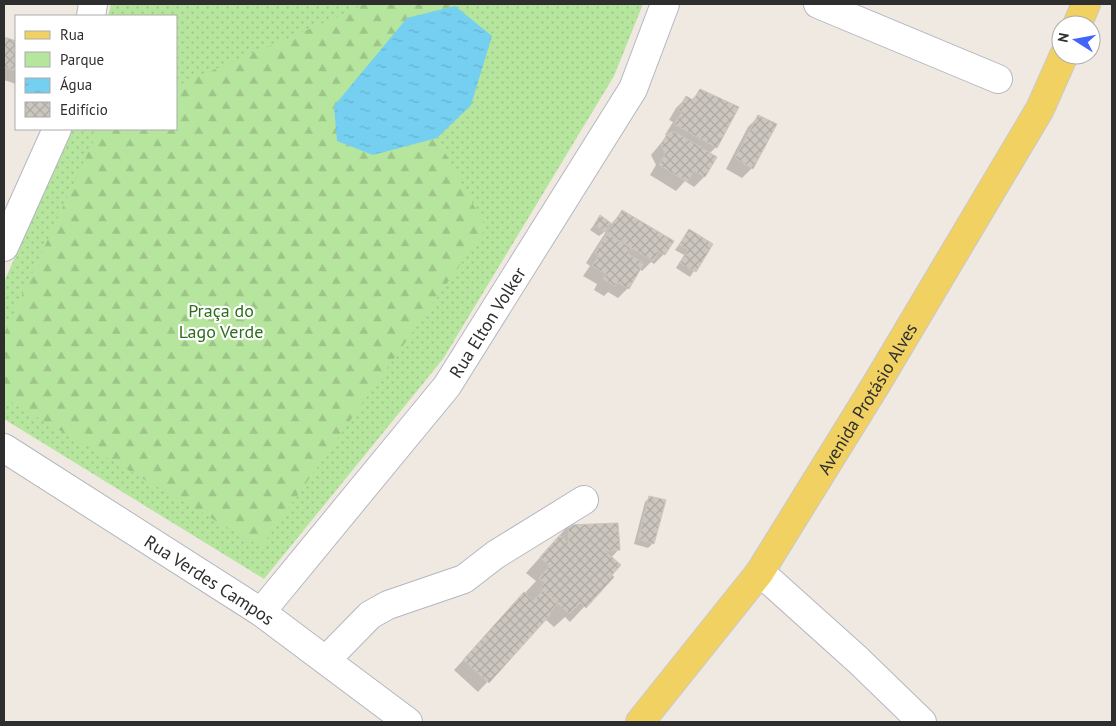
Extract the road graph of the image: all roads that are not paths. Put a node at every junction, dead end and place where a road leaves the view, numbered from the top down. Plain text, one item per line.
1 (666, 4) edge
2 (818, 4) edge
3 (1060, 65) edge
4 (998, 79) dead end
5 (57, 130) edge
6 (4, 247) edge
7 (4, 448) edge
8 (584, 500) dead end
9 (760, 572) junction
10 (261, 612) junction
11 (326, 660) junction
12 (408, 722) edge
13 (640, 722) edge
14 (922, 722) edge

1 - 10 street, Rua Elton Volker
2 - 4 street
3 - 9 main road, Avenida Protásio Alves
5 - 6 street
7 - 10 street, Rua Verdes Campos
8 - 11 street
9 - 13 main road, Avenida Protásio Alves
9 - 14 street
10 - 11 street, Rua Verdes Campos
11 - 12 street, Rua Verdes Campos

